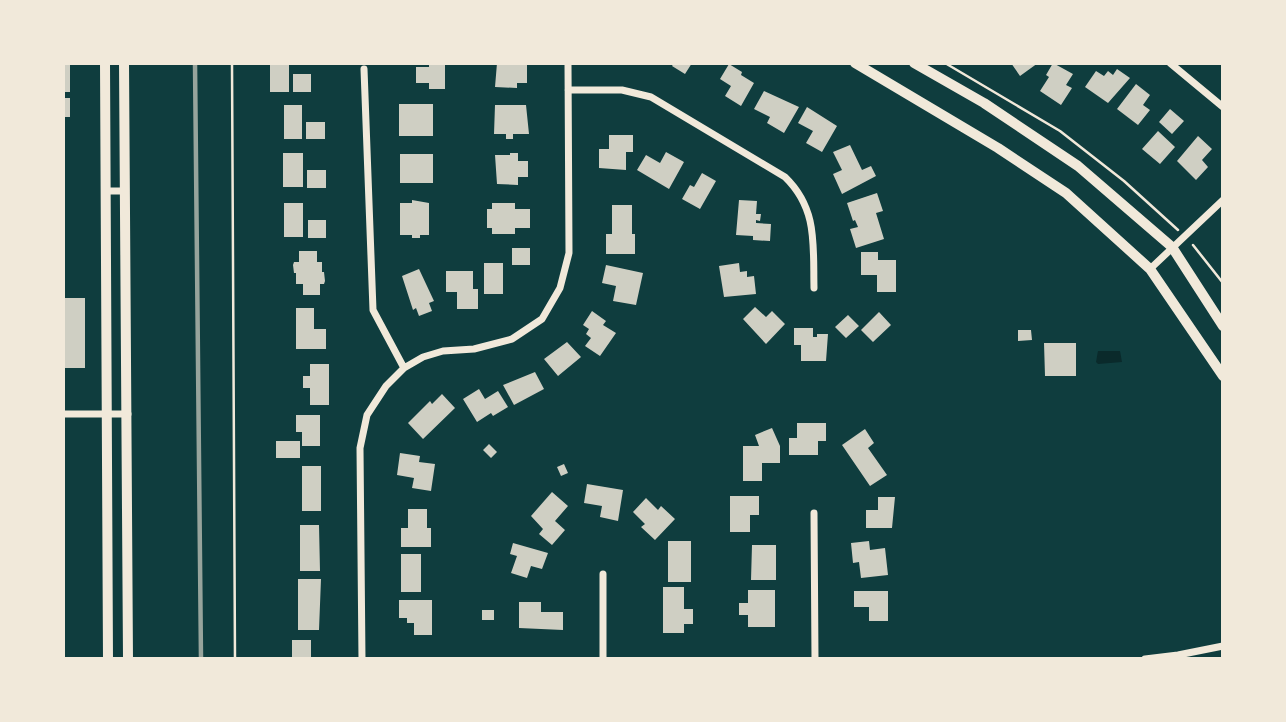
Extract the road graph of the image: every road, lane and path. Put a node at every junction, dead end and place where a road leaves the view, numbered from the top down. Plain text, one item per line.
1 (105, 63) edge
2 (124, 63) edge
3 (232, 63) edge
4 (568, 63) edge
5 (855, 63) edge
6 (914, 63) edge
7 (1170, 63) edge
8 (364, 69) dead end
9 (568, 90) junction
10 (1223, 107) edge
11 (106, 191) junction
12 (125, 191) junction
13 (1223, 200) edge
14 (1172, 247) junction
15 (1150, 269) junction
16 (814, 288) dead end
17 (1223, 326) edge
18 (404, 368) junction
19 (1223, 376) edge
20 (63, 414) edge
21 (106, 414) junction
22 (128, 414) junction
23 (814, 513) dead end
24 (603, 574) dead end
25 (1223, 646) edge
26 (108, 659) edge
27 (128, 659) edge
28 (235, 659) edge
29 (362, 659) edge
30 (603, 659) edge
31 (815, 659) edge
32 (1145, 659) edge

1 - 11 street
2 - 12 street
3 - 28 path
4 - 9 street
5 - 15 street
6 - 14 street
7 - 10 street
8 - 18 street
9 - 16 street
9 - 18 street
11 - 12 street
11 - 21 street
12 - 22 street
13 - 14 street
14 - 15 street
14 - 17 street
15 - 19 street
18 - 29 street
20 - 21 street
21 - 22 street
21 - 26 street
22 - 27 street
23 - 31 street
24 - 30 street
25 - 32 street

